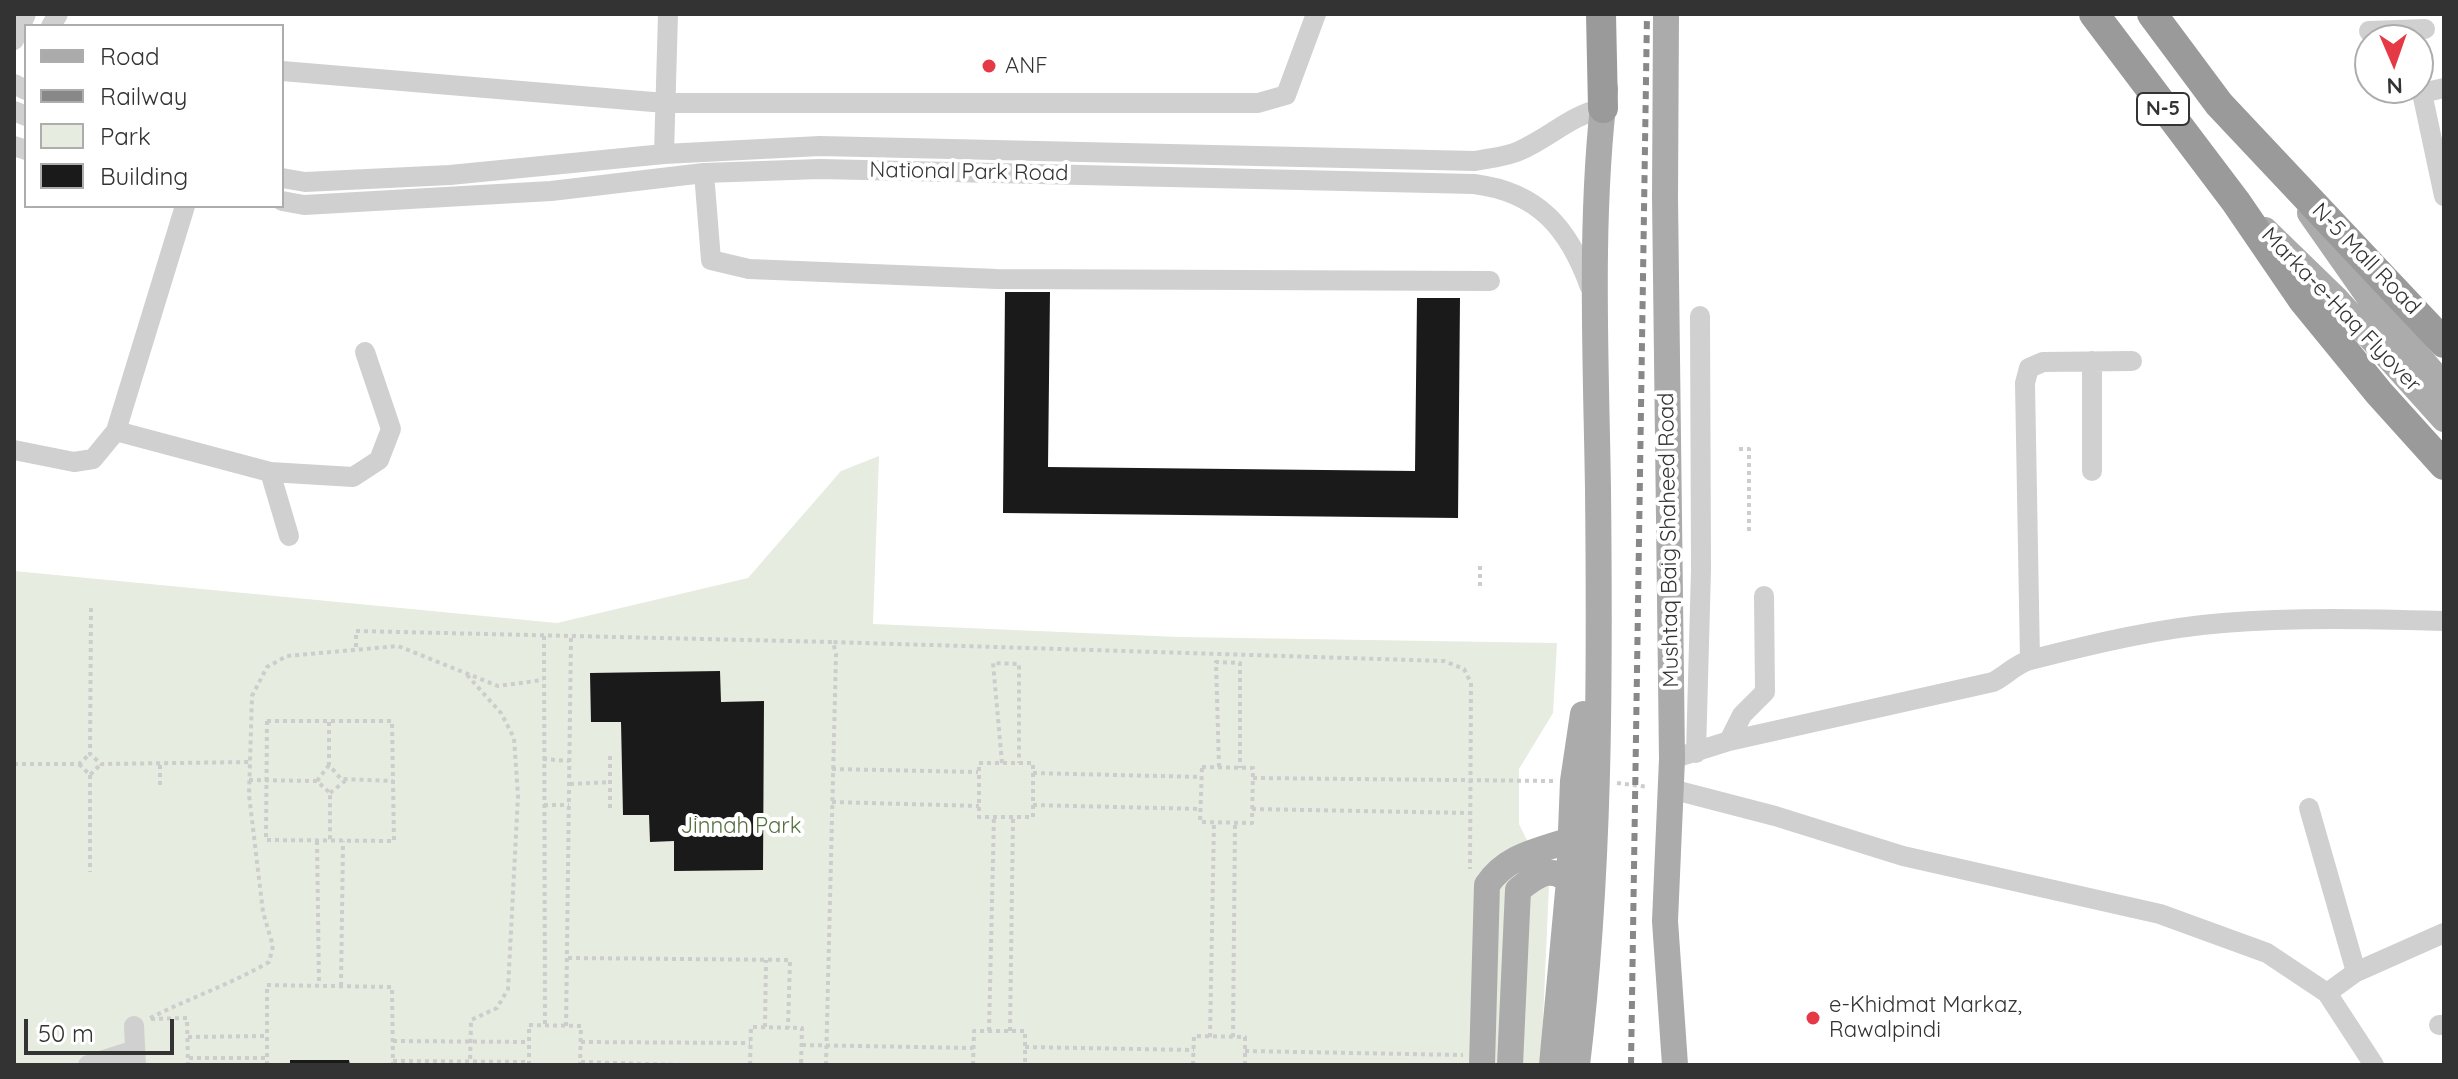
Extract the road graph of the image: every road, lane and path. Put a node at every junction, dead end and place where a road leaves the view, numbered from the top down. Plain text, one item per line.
1 (26, 14) edge
2 (668, 14) edge
3 (1316, 14) edge
4 (1601, 14) edge
5 (1614, 14) edge
6 (1666, 14) edge
7 (2094, 14) edge
8 (2152, 14) edge
9 (14, 40) edge
10 (284, 71) edge
11 (665, 103) junction
12 (2423, 104) edge
13 (1603, 108) junction
14 (664, 154) junction
15 (704, 173) junction
16 (2286, 177) junction
17 (284, 178) edge
18 (2443, 184) edge
19 (284, 201) edge
20 (2236, 202) junction
21 (183, 208) edge
22 (1490, 281) dead end
23 (1595, 302) junction
24 (1700, 316) dead end
25 (2444, 343) edge
26 (365, 352) dead end
27 (2092, 361) junction
28 (2132, 361) dead end
29 (2444, 386) edge
30 (2444, 419) edge
31 (116, 431) junction
32 (1739, 449) dead end
33 (14, 450) edge
34 (2444, 465) edge
35 (2092, 471) dead end
36 (270, 472) junction
37 (1749, 533) dead end
38 (289, 536) dead end
39 (1480, 564) dead end
40 (1480, 586) dead end
41 (1764, 596) dead end
42 (91, 608) dead end
43 (2444, 621) edge
44 (544, 635) junction
45 (571, 636) junction
46 (833, 642) junction
47 (356, 648) junction
48 (2030, 660) junction
49 (465, 674) junction
50 (543, 680) junction
51 (329, 722) junction
52 (1729, 741) junction
53 (90, 754) junction
54 (610, 756) dead end
55 (1684, 756) junction
56 (543, 759) junction
57 (570, 761) junction
58 (250, 762) junction
59 (1002, 763) junction
60 (1019, 763) junction
61 (14, 764) edge
62 (79, 764) junction
63 (101, 764) junction
64 (160, 764) junction
65 (329, 765) junction
66 (1219, 767) junction
67 (1240, 768) junction
68 (832, 769) junction
69 (979, 772) junction
70 (1033, 773) junction
71 (90, 775) junction
72 (1201, 777) junction
73 (1253, 778) junction
74 (347, 779) junction
75 (249, 780) junction
76 (317, 781) junction
77 (393, 781) junction
78 (1470, 781) junction
79 (1584, 781) junction
80 (267, 782) junction
81 (611, 782) junction
82 (570, 784) junction
83 (160, 785) dead end
84 (1671, 789) junction
85 (330, 793) junction
86 (832, 802) junction
87 (544, 805) junction
88 (569, 805) junction
89 (1033, 805) junction
90 (979, 806) junction
91 (2309, 808) dead end
92 (610, 809) dead end
93 (1201, 809) junction
94 (1252, 809) junction
95 (1470, 813) junction
96 (994, 816) junction
97 (1013, 817) junction
98 (1214, 822) junction
99 (1235, 823) junction
100 (317, 841) junction
101 (330, 841) junction
102 (343, 841) junction
103 (1583, 843) junction
104 (90, 872) dead end
105 (1470, 875) dead end
106 (1569, 881) junction
107 (1665, 921) junction
108 (2444, 933) edge
109 (568, 958) junction
110 (766, 960) junction
111 (2356, 972) junction
112 (319, 985) junction
113 (341, 986) junction
114 (2327, 993) junction
115 (545, 1025) junction
116 (566, 1026) junction
117 (765, 1027) junction
118 (788, 1028) junction
119 (143, 1030) junction
120 (989, 1031) junction
121 (1010, 1031) junction
122 (265, 1036) junction
123 (187, 1037) junction
124 (1210, 1037) junction
125 (1233, 1037) junction
126 (393, 1041) junction
127 (471, 1041) junction
128 (529, 1042) junction
129 (581, 1042) junction
130 (750, 1043) junction
131 (802, 1045) junction
132 (826, 1045) junction
133 (1025, 1047) junction
134 (973, 1048) junction
135 (1194, 1050) junction
136 (1245, 1051) junction
137 (136, 1058) edge
138 (266, 1058) junction
139 (188, 1062) edge
140 (393, 1063) edge
141 (470, 1063) edge
142 (529, 1063) edge
143 (580, 1064) edge
144 (88, 1065) edge
145 (267, 1065) edge
146 (682, 1065) edge
147 (750, 1065) edge
148 (801, 1065) edge
149 (826, 1065) edge
150 (973, 1065) edge
151 (1025, 1065) edge
152 (1193, 1065) edge
153 (1245, 1065) edge
154 (1469, 1065) edge
155 (1482, 1065) edge
156 (1510, 1065) edge
157 (1552, 1065) edge
158 (1577, 1065) edge
159 (1663, 1065) edge
160 (1675, 1065) edge
161 (2374, 1065) edge

1 - 9 street
2 - 11 street
3 - 11 street
4 - 13 highway
5 - 13 main road
6 - 55 main road, Mushtaq Baig Shaheed Road
7 - 20 highway, N-5
8 - 16 highway, N-5
10 - 11 street
11 - 14 street
12 - 18 street
13 - 14 street, National Park Road
13 - 23 main road
14 - 17 street, National Park Road
15 - 19 street, National Park Road
15 - 22 street
15 - 23 street, National Park Road
16 - 25 highway, N-5 Mall Road / N-5
16 - 29 main road, Marka-e-Haq Flyover
20 - 30 main road, Marka-e-Haq Flyover
20 - 34 highway
21 - 31 street
23 - 79 main road
24 - 55 street
26 - 36 street
27 - 28 street
27 - 35 street
27 - 48 street
31 - 33 street
31 - 36 street
32 - 37 path
36 - 38 street
39 - 40 path
41 - 52 street
42 - 53 path
43 - 48 street
44 - 45 path
44 - 47 path
44 - 50 path
45 - 46 path
45 - 57 path
46 - 68 path
46 - 78 path
47 - 49 path
47 - 58 path
48 - 52 street
49 - 50 path
49 - 127 path
50 - 56 path
51 - 65 path
51 - 77 path
51 - 80 path
52 - 55 street
53 - 62 path
53 - 63 path
54 - 81 path
55 - 84 main road, Mushtaq Baig Shaheed Road
56 - 57 path
56 - 87 path
57 - 82 path
58 - 64 path
58 - 75 path
59 - 60 path
59 - 60 path
59 - 69 path
60 - 70 path
61 - 62 path
62 - 71 path
63 - 64 path
63 - 71 path
64 - 83 path
65 - 74 path
65 - 76 path
66 - 67 path
66 - 67 path
66 - 72 path
67 - 73 path
68 - 69 path
68 - 86 path
69 - 90 path
70 - 72 path
70 - 89 path
71 - 104 path
72 - 93 path
73 - 78 path
73 - 94 path
74 - 77 path
74 - 85 path
75 - 80 path
75 - 119 path
76 - 80 path
76 - 85 path
77 - 102 path
78 - 79 path
78 - 95 path
79 - 84 path
79 - 103 main road
80 - 100 path
81 - 82 path
81 - 92 path
82 - 88 path
84 - 107 main road, Mushtaq Baig Shaheed Road
84 - 114 street
85 - 101 path
86 - 90 path
86 - 132 path
87 - 88 path
87 - 115 path
88 - 109 path
89 - 93 path
89 - 97 path
90 - 96 path
91 - 111 street
93 - 98 path
94 - 95 path
94 - 99 path
95 - 105 path
96 - 97 path
96 - 120 path
97 - 121 path
98 - 99 path
98 - 124 path
99 - 125 path
100 - 101 path
100 - 112 path
101 - 102 path
102 - 113 path
103 - 106 main road
103 - 155 main road
103 - 158 main road
106 - 156 main road
106 - 157 main road
107 - 159 main road
107 - 160 main road, Mushtaq Baig Shaheed Road
108 - 111 street
109 - 110 path
109 - 116 path
110 - 117 path
110 - 118 path
111 - 114 street
112 - 113 path
112 - 122 path
113 - 126 path
114 - 161 street
115 - 116 path
115 - 128 path
116 - 129 path
117 - 118 path
117 - 130 path
118 - 131 path
119 - 123 path
119 - 137 street
120 - 121 path
120 - 134 path
121 - 133 path
122 - 123 path
122 - 138 path
123 - 139 path
124 - 125 path
124 - 135 path
125 - 136 path
126 - 127 path
126 - 140 path
127 - 128 path
127 - 141 path
128 - 142 path
129 - 130 path
129 - 143 path
130 - 147 path
131 - 132 path
131 - 148 path
132 - 134 path
132 - 149 path
133 - 135 path
133 - 151 path
134 - 150 path
135 - 152 path
136 - 153 path
136 - 154 path
137 - 144 street
138 - 139 path
138 - 145 path
140 - 141 path
141 - 142 path
143 - 146 path

